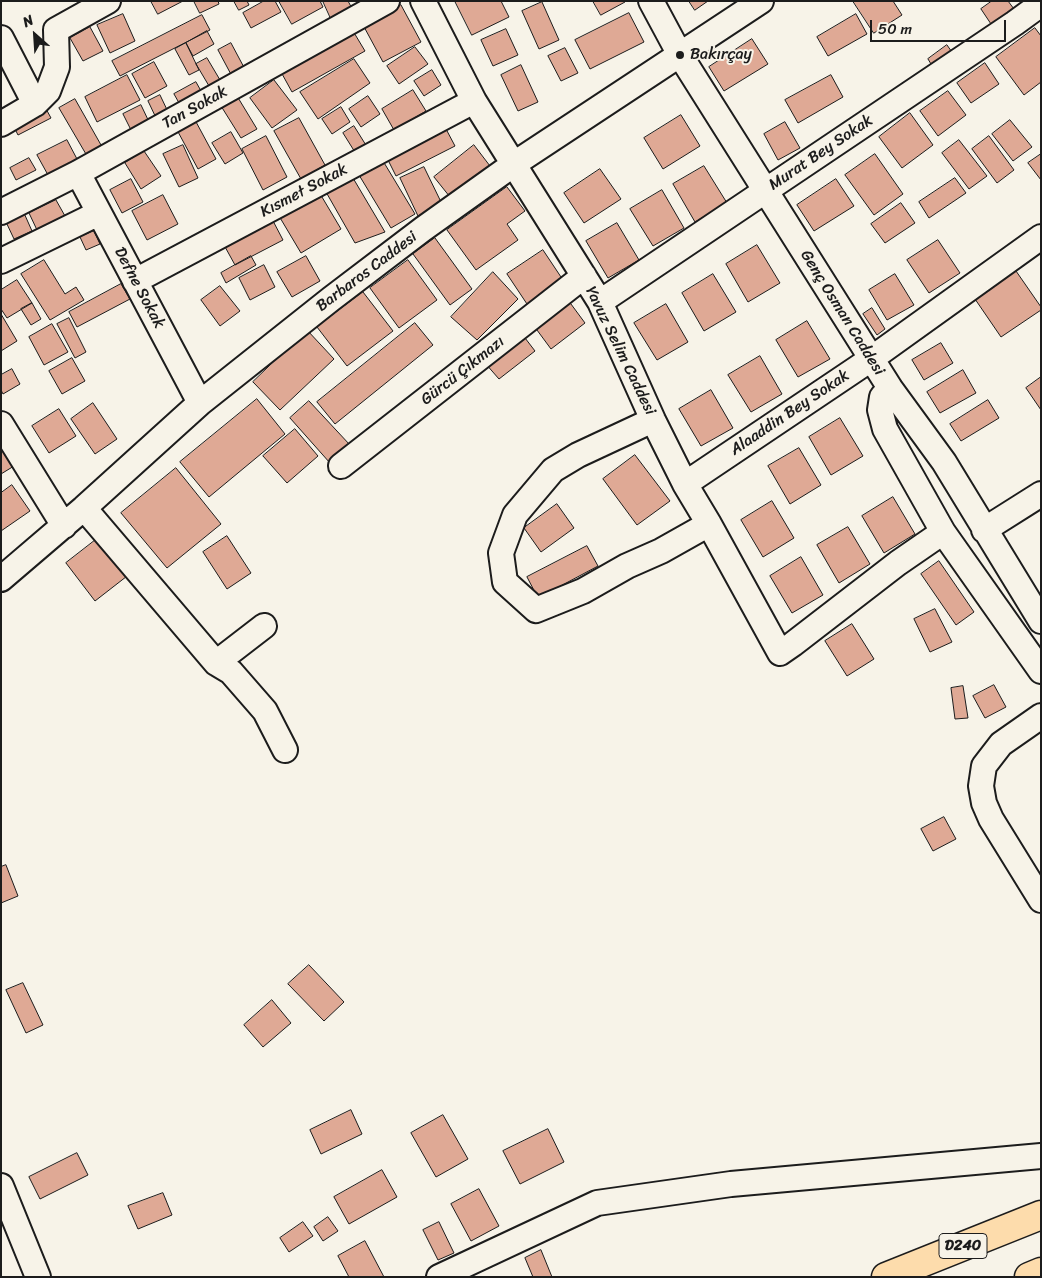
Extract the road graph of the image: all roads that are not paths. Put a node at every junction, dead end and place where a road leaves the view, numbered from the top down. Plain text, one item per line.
1 (108, 1) edge
2 (388, 1) edge
3 (423, 1) edge
4 (651, 1) edge
5 (761, 1) edge
6 (1041, 4) edge
7 (1, 38) edge
8 (680, 55) junction
9 (474, 101) junction
10 (35, 104) junction
11 (1, 124) edge
12 (514, 164) junction
13 (78, 173) junction
14 (765, 190) junction
15 (1, 212) edge
16 (99, 214) junction
17 (1041, 237) edge
18 (1, 261) edge
19 (584, 276) junction
20 (134, 280) junction
21 (600, 302) junction
22 (871, 359) junction
23 (890, 388) junction
24 (200, 403) junction
25 (654, 420) junction
26 (1, 424) edge
27 (341, 466) dead end
28 (685, 484) junction
29 (1041, 494) edge
30 (84, 508) junction
31 (709, 524) junction
32 (64, 526) junction
33 (984, 530) junction
34 (942, 532) junction
35 (1, 579) edge
36 (1041, 621) edge
37 (264, 626) dead end
38 (216, 663) junction
39 (1041, 671) edge
40 (1041, 716) edge
41 (286, 750) dead end
42 (1041, 900) edge
43 (1041, 1156) edge
44 (1, 1186) edge
45 (1041, 1215) edge
46 (1041, 1272) edge
47 (38, 1277) edge
48 (439, 1277) edge
49 (886, 1277) edge
50 (1029, 1277) edge

1 - 10 street
2 - 13 street, Tan Sokak
3 - 9 street, Yavuz Selim Caddesi
4 - 8 street, Genç Osman Caddesi
5 - 8 street, Barbaros Caddesi
6 - 14 street, Murat Bey Sokak
7 - 10 street
8 - 12 street, Barbaros Caddesi
8 - 14 street, Genç Osman Caddesi
9 - 12 street, Yavuz Selim Caddesi
9 - 20 street, Kısmet Sokak
10 - 11 street
12 - 19 street, Yavuz Selim Caddesi
12 - 24 street, Barbaros Caddesi
13 - 15 street, Tan Sokak
13 - 16 street, Defne Sokak
14 - 21 street, Murat Bey Sokak
14 - 22 street, Genç Osman Caddesi
16 - 18 street
16 - 20 street, Defne Sokak
17 - 22 street, Alaaddin Bey Sokak
19 - 21 street, Yavuz Selim Caddesi
19 - 27 street, Gürcü Çıkmazı
20 - 24 street, Defne Sokak
21 - 25 street, Yavuz Selim Caddesi
22 - 23 street, Genç Osman Caddesi
22 - 28 street, Alaaddin Bey Sokak
23 - 33 street, Genç Osman Caddesi
23 - 34 street
24 - 30 street, Barbaros Caddesi
25 - 28 street, Yavuz Selim Caddesi
25 - 31 street
26 - 32 street
28 - 31 street, Yavuz Selim Caddesi
29 - 33 street
30 - 32 street, Barbaros Caddesi
30 - 38 street
31 - 34 street, Yavuz Selim Caddesi
32 - 35 street, Barbaros Caddesi
33 - 36 street, Genç Osman Caddesi
34 - 39 street
37 - 38 street
38 - 41 street
40 - 42 street
43 - 48 street
44 - 47 street
45 - 49 highway, D240
46 - 50 highway

